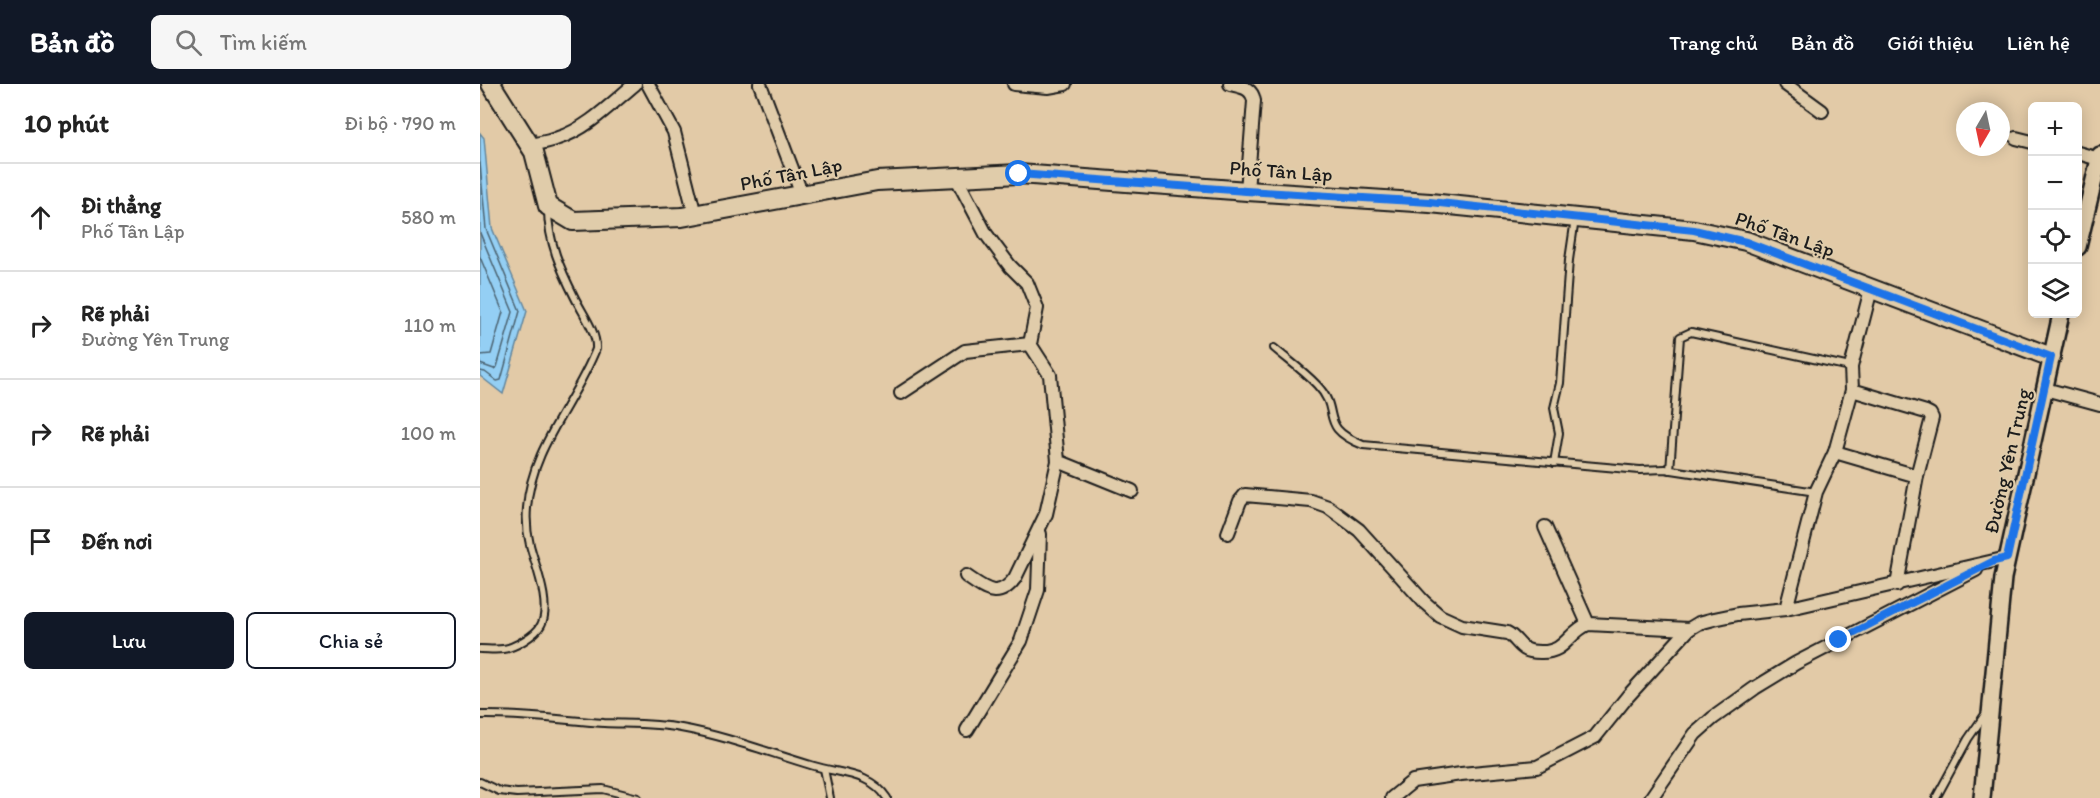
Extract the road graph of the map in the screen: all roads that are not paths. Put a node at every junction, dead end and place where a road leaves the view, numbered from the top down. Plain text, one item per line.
1 (491, 84) edge
2 (635, 84) edge
3 (648, 84) edge
4 (760, 84) edge
5 (1014, 84) edge
6 (1065, 84) edge
7 (1230, 84) edge
8 (1785, 84) edge
9 (1822, 111) dead end
10 (2016, 138) dead end
11 (2028, 141) edge
12 (532, 149) junction
13 (2082, 154) edge
14 (2100, 157) edge
15 (956, 177) junction
16 (1246, 191) junction
17 (802, 195) junction
18 (2095, 199) edge
19 (548, 206) junction
20 (695, 215) junction
21 (1575, 218) junction
22 (2082, 236) edge
23 (1871, 289) junction
24 (2060, 318) edge
25 (1030, 344) junction
26 (1274, 348) dead end
27 (2051, 357) junction
28 (1851, 367) junction
29 (2045, 389) junction
30 (1852, 390) junction
31 (901, 393) dead end
32 (2100, 404) edge
33 (1835, 452) junction
34 (1059, 461) junction
35 (1554, 463) junction
36 (1670, 470) junction
37 (1917, 477) junction
38 (1132, 491) dead end
39 (1816, 492) junction
40 (1545, 527) dead end
41 (1040, 530) junction
42 (1228, 533) dead end
43 (2000, 560) junction
44 (966, 576) dead end
45 (1897, 585) junction
46 (1786, 609) junction
47 (1588, 624) junction
48 (1689, 628) junction
49 (480, 649) edge
50 (1990, 707) junction
51 (480, 715) edge
52 (967, 730) dead end
53 (824, 769) junction
54 (480, 782) edge
55 (638, 798) edge
56 (830, 798) edge
57 (887, 798) edge
58 (1392, 798) edge
59 (1651, 798) edge
60 (1936, 798) edge
61 (1982, 798) edge

1 - 12 main road
2 - 12 street
3 - 20 street
4 - 17 street
5 - 6 street
7 - 16 street
8 - 9 street
10 - 11 street
12 - 19 main road
13 - 14 street
14 - 18 street
15 - 16 main road, Phố Tân Lập
15 - 17 main road, Phố Tân Lập
15 - 25 street
16 - 21 main road, Phố Tân Lập
17 - 20 main road, Phố Tân Lập
18 - 22 street
19 - 20 main road, Phố Tân Lập
19 - 49 lane
21 - 23 main road, Phố Tân Lập
21 - 35 lane
23 - 27 main road, Phố Tân Lập
23 - 28 street
24 - 27 street, Đường Yên Trung
25 - 31 street
25 - 34 street
26 - 35 lane
27 - 29 street, Đường Yên Trung
28 - 30 street
28 - 36 lane
29 - 32 street
29 - 43 street, Đường Yên Trung
30 - 33 street
30 - 37 street
33 - 37 street
33 - 39 street
34 - 38 street
34 - 41 street
35 - 36 lane
36 - 39 lane
37 - 45 street
39 - 46 street
40 - 47 street
41 - 44 street
41 - 52 street
42 - 47 street
43 - 45 street
43 - 50 street, Đường Yên Trung
43 - 59 street
45 - 46 street
46 - 48 street
47 - 48 street
48 - 58 street
50 - 60 lane
50 - 61 street, Đường Yên Trung
51 - 53 lane
53 - 56 lane
53 - 57 lane
54 - 55 lane

